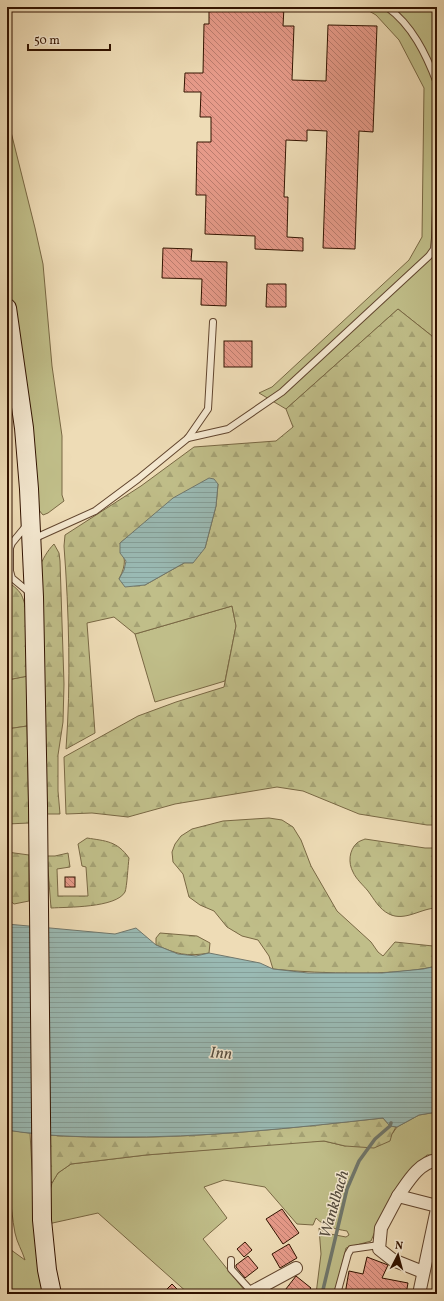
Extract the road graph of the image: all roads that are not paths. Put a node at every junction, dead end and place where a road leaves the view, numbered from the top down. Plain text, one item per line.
1 (387, 7) edge
2 (437, 83) edge
3 (437, 174) edge
4 (7, 308) edge
5 (213, 322) dead end
6 (188, 438) junction
7 (30, 520) junction
8 (31, 540) junction
9 (34, 596) junction
10 (437, 1160) edge
11 (398, 1196) junction
12 (437, 1206) edge
13 (437, 1209) edge
14 (379, 1245) junction
15 (231, 1260) dead end
16 (296, 1268) dead end
17 (423, 1272) junction
18 (250, 1293) edge
19 (52, 1294) edge
20 (337, 1294) edge
21 (419, 1294) edge

1 - 2 lane
3 - 6 lane
4 - 7 main road
5 - 6 lane
6 - 8 lane
7 - 8 main road
7 - 9 lane
8 - 9 main road
9 - 19 main road
10 - 11 street
11 - 12 street
11 - 14 street
13 - 17 street
14 - 17 street
14 - 20 lane
15 - 18 lane
16 - 18 street
17 - 21 street

